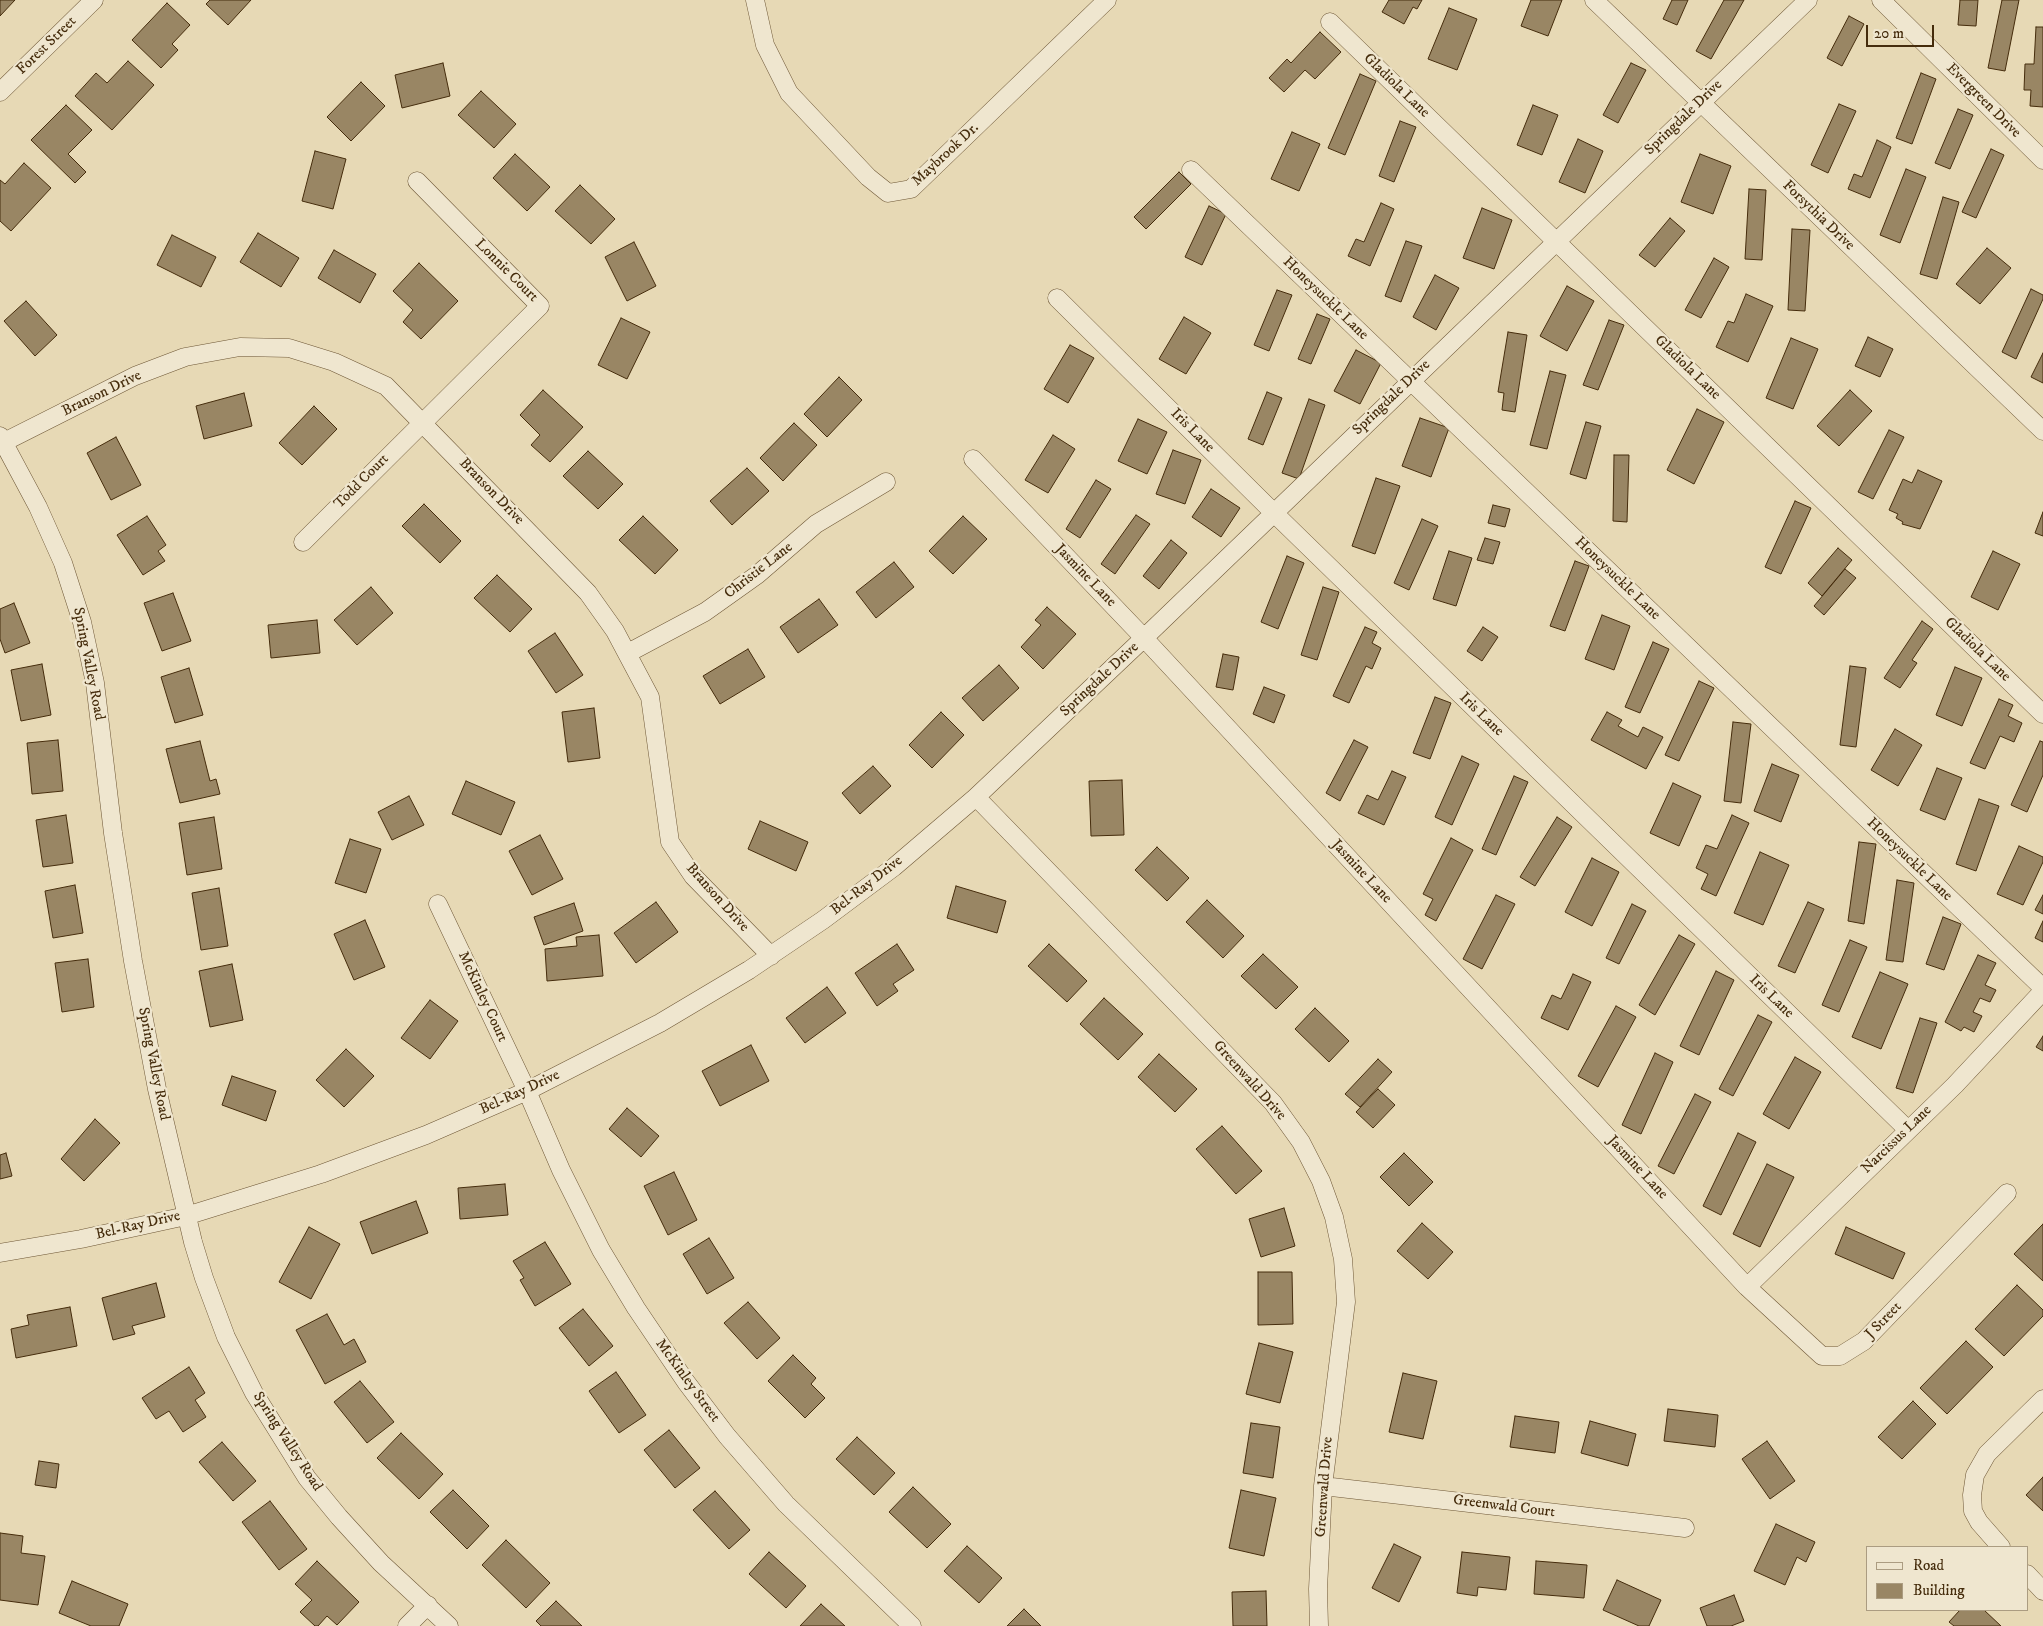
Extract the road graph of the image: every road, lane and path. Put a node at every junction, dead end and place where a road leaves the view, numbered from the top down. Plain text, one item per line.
1 (94, 0) edge
2 (755, 0) edge
3 (1106, 0) edge
4 (1594, 0) edge
5 (1808, 0) edge
6 (1881, 0) edge
7 (1330, 22) dead end
8 (0, 92) edge
9 (1700, 103) junction
10 (2043, 160) edge
11 (1191, 170) dead end
12 (418, 181) dead end
13 (1555, 241) junction
14 (1057, 298) dead end
15 (1410, 381) junction
16 (422, 423) junction
17 (2043, 431) edge
18 (2, 439) edge
19 (973, 459) dead end
20 (886, 482) dead end
21 (1273, 512) junction
22 (303, 542) dead end
23 (1144, 638) junction
24 (628, 653) junction
25 (2043, 714) edge
26 (976, 797) junction
27 (438, 904) dead end
28 (771, 956) junction
29 (2043, 989) edge
30 (527, 1091) junction
31 (1907, 1129) junction
32 (2006, 1193) dead end
33 (186, 1216) junction
34 (0, 1253) edge
35 (1747, 1287) junction
36 (2043, 1399) edge
37 (1323, 1486) junction
38 (1685, 1528) dead end
39 (2000, 1546) edge
40 (2028, 1575) edge
41 (2043, 1591) edge
42 (428, 1605) junction
43 (407, 1626) edge
44 (448, 1626) edge
45 (912, 1626) edge
46 (1319, 1626) edge

1 - 8 street, Forest Street
2 - 3 street, Maybrook Dr.
4 - 9 street, Forsythia Drive
5 - 9 street, Springdale Drive
6 - 10 street, Evergreen Drive
7 - 13 street, Gladiola Lane
9 - 13 street, Springdale Drive
9 - 17 street, Forsythia Drive
11 - 15 street, Honeysuckle Lane
12 - 16 street, Lonnie Court
13 - 15 street, Springdale Drive
13 - 25 street, Gladiola Lane
14 - 21 street, Iris Lane
15 - 21 street, Springdale Drive
15 - 29 street, Honeysuckle Lane
16 - 18 street, Branson Drive
16 - 22 street, Todd Court
16 - 24 street, Branson Drive
18 - 33 street, Spring Valley Road
19 - 23 street, Jasmine Lane
20 - 24 street, Christie Lane
21 - 23 street, Springdale Drive
21 - 31 street, Iris Lane
23 - 26 street, Springdale Drive
23 - 35 street, Jasmine Lane
24 - 28 street, Branson Drive
26 - 28 street, Bel-Ray Drive
26 - 37 street, Greenwald Drive
27 - 30 street, McKinley Court
28 - 30 street, Bel-Ray Drive
29 - 31 street, Narcissus Lane
30 - 33 street, Bel-Ray Drive
30 - 45 street, McKinley Street
31 - 35 street, Narcissus Lane
32 - 35 street, J Street
33 - 34 street, Bel-Ray Drive
33 - 42 street, Spring Valley Road
36 - 39 street
37 - 38 street, Greenwald Court
37 - 46 street, Greenwald Drive
40 - 41 street
42 - 43 street
42 - 44 street, Spring Valley Road

